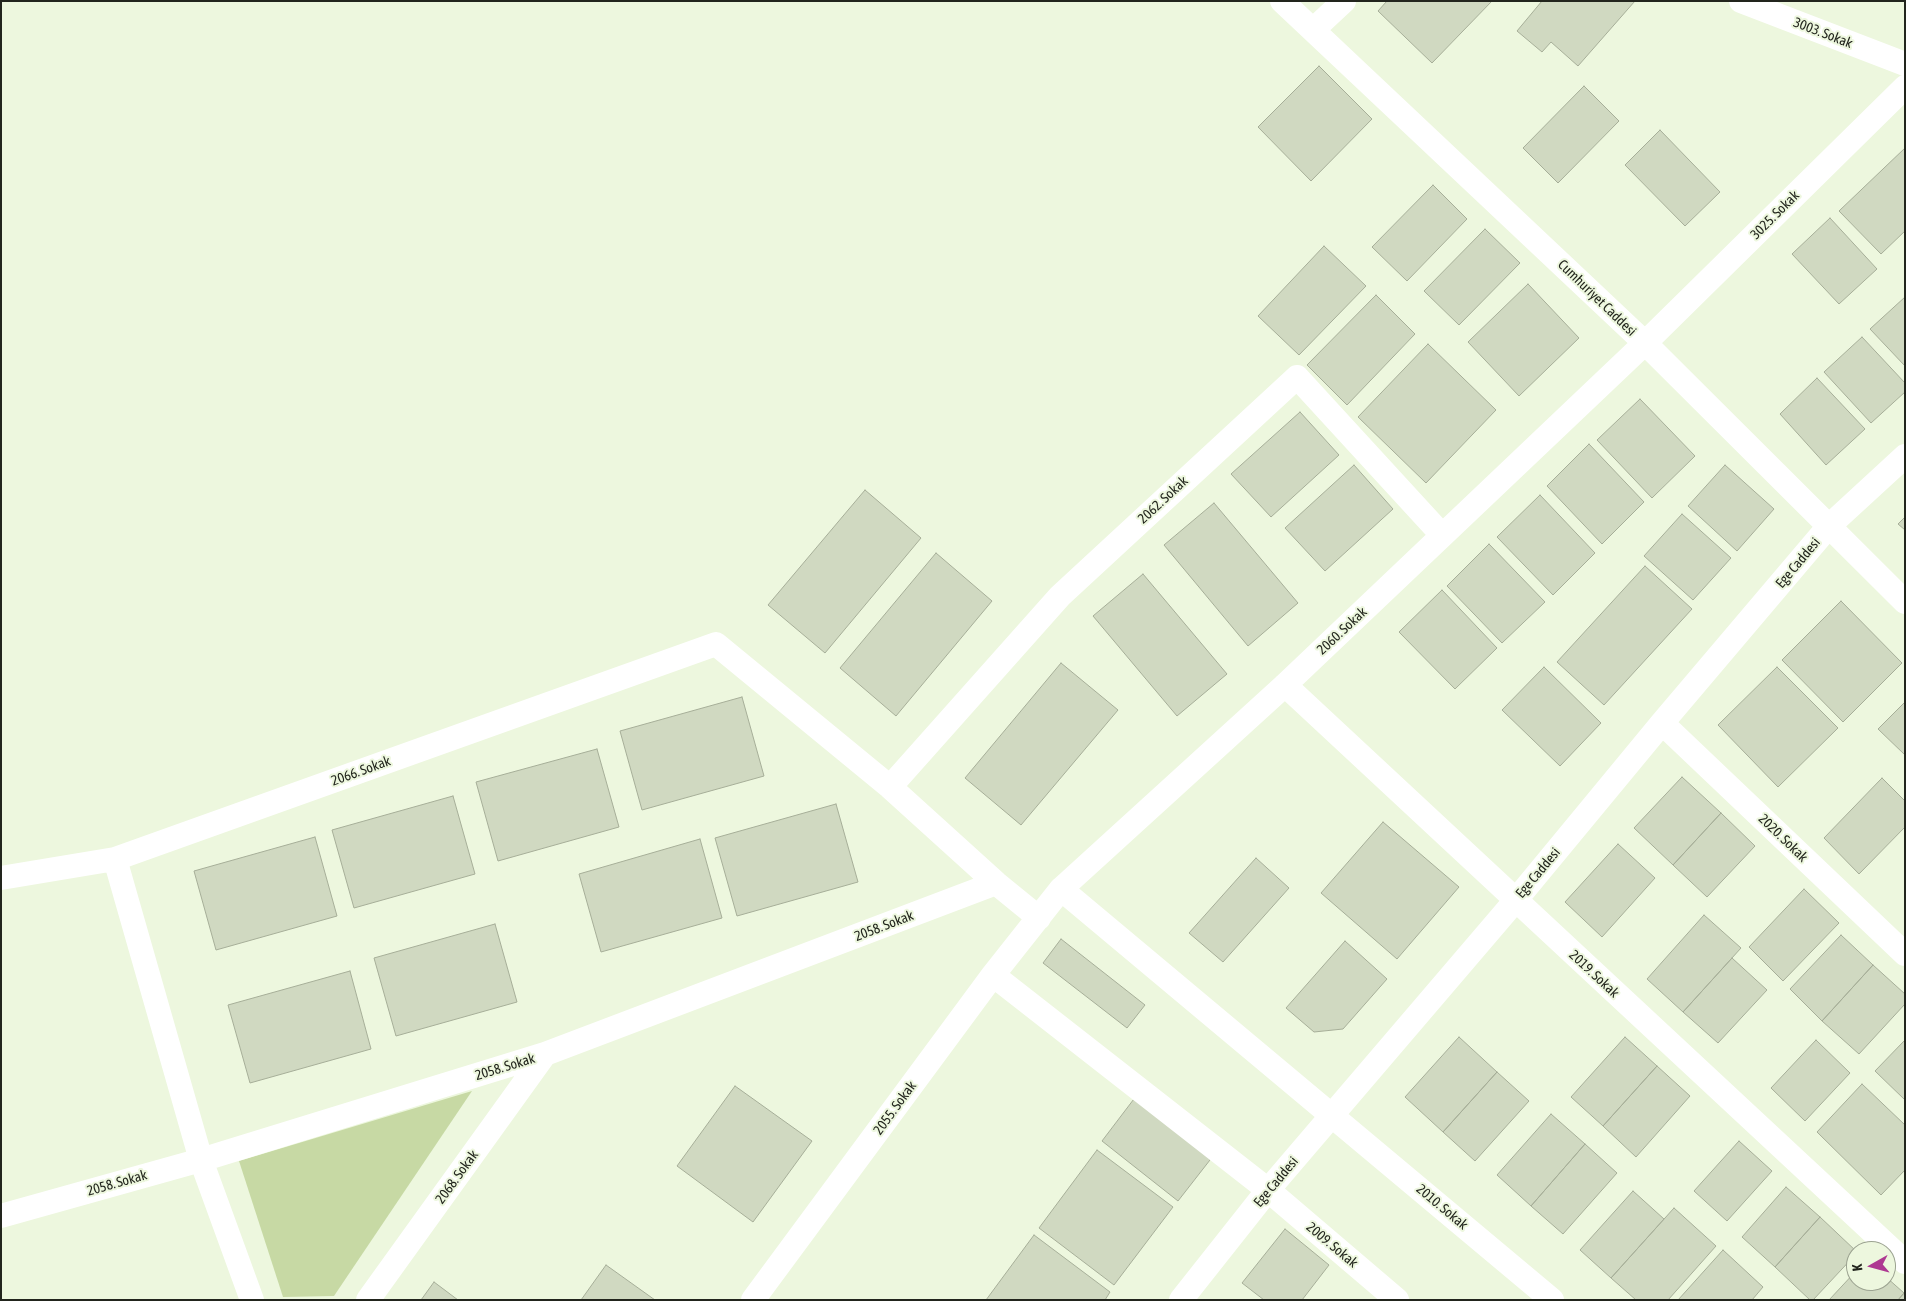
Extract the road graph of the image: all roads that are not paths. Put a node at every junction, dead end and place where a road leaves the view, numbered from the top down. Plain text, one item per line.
1 (1282, 1) edge
2 (1344, 1) edge
3 (1741, 1) edge
4 (1314, 29) junction
5 (1905, 64) edge
6 (1905, 87) edge
7 (1645, 343) junction
8 (1905, 456) edge
9 (1829, 526) junction
10 (1442, 535) junction
11 (1905, 602) edge
12 (1285, 684) junction
13 (1662, 723) junction
14 (890, 787) junction
15 (115, 859) junction
16 (1, 878) edge
17 (996, 883) junction
18 (1061, 889) junction
19 (1515, 901) junction
20 (1039, 918) junction
21 (1905, 954) edge
22 (993, 975) junction
23 (545, 1054) junction
24 (1333, 1115) junction
25 (201, 1160) junction
26 (1268, 1190) junction
27 (1, 1216) edge
28 (1905, 1262) edge
29 (252, 1300) edge
30 (368, 1300) edge
31 (753, 1300) edge
32 (1181, 1300) edge
33 (1397, 1300) edge
34 (1552, 1300) edge

1 - 4 street, Cumhuriyet Caddesi
2 - 4 street
3 - 5 street, 3003. Sokak
4 - 7 street, Cumhuriyet Caddesi
6 - 7 street, 3025. Sokak
7 - 9 street, Cumhuriyet Caddesi
7 - 10 street, 2060. Sokak
8 - 9 street, Ege Caddesi
9 - 11 street, Cumhuriyet Caddesi
9 - 13 street, Ege Caddesi
10 - 12 street, 2060. Sokak
10 - 14 street, 2062. Sokak
12 - 18 street, 2060. Sokak
12 - 19 street, 2019. Sokak
13 - 19 street, Ege Caddesi
13 - 21 street, 2020. Sokak
14 - 15 street, 2066. Sokak
14 - 17 street
15 - 16 street, 2066. Sokak
15 - 25 street
17 - 20 street
17 - 23 street, 2058. Sokak
18 - 20 street, 2060. Sokak
18 - 24 street, 2010. Sokak
19 - 24 street, Ege Caddesi
19 - 28 street, 2019. Sokak
20 - 22 street, 2055. Sokak
22 - 26 street, 2009. Sokak
22 - 31 street, 2055. Sokak
23 - 25 street, 2058. Sokak
23 - 30 street, 2068. Sokak
24 - 26 street, Ege Caddesi
24 - 34 street, 2010. Sokak
25 - 27 street, 2058. Sokak
25 - 29 street
26 - 32 street, Ege Caddesi
26 - 33 street, 2009. Sokak

